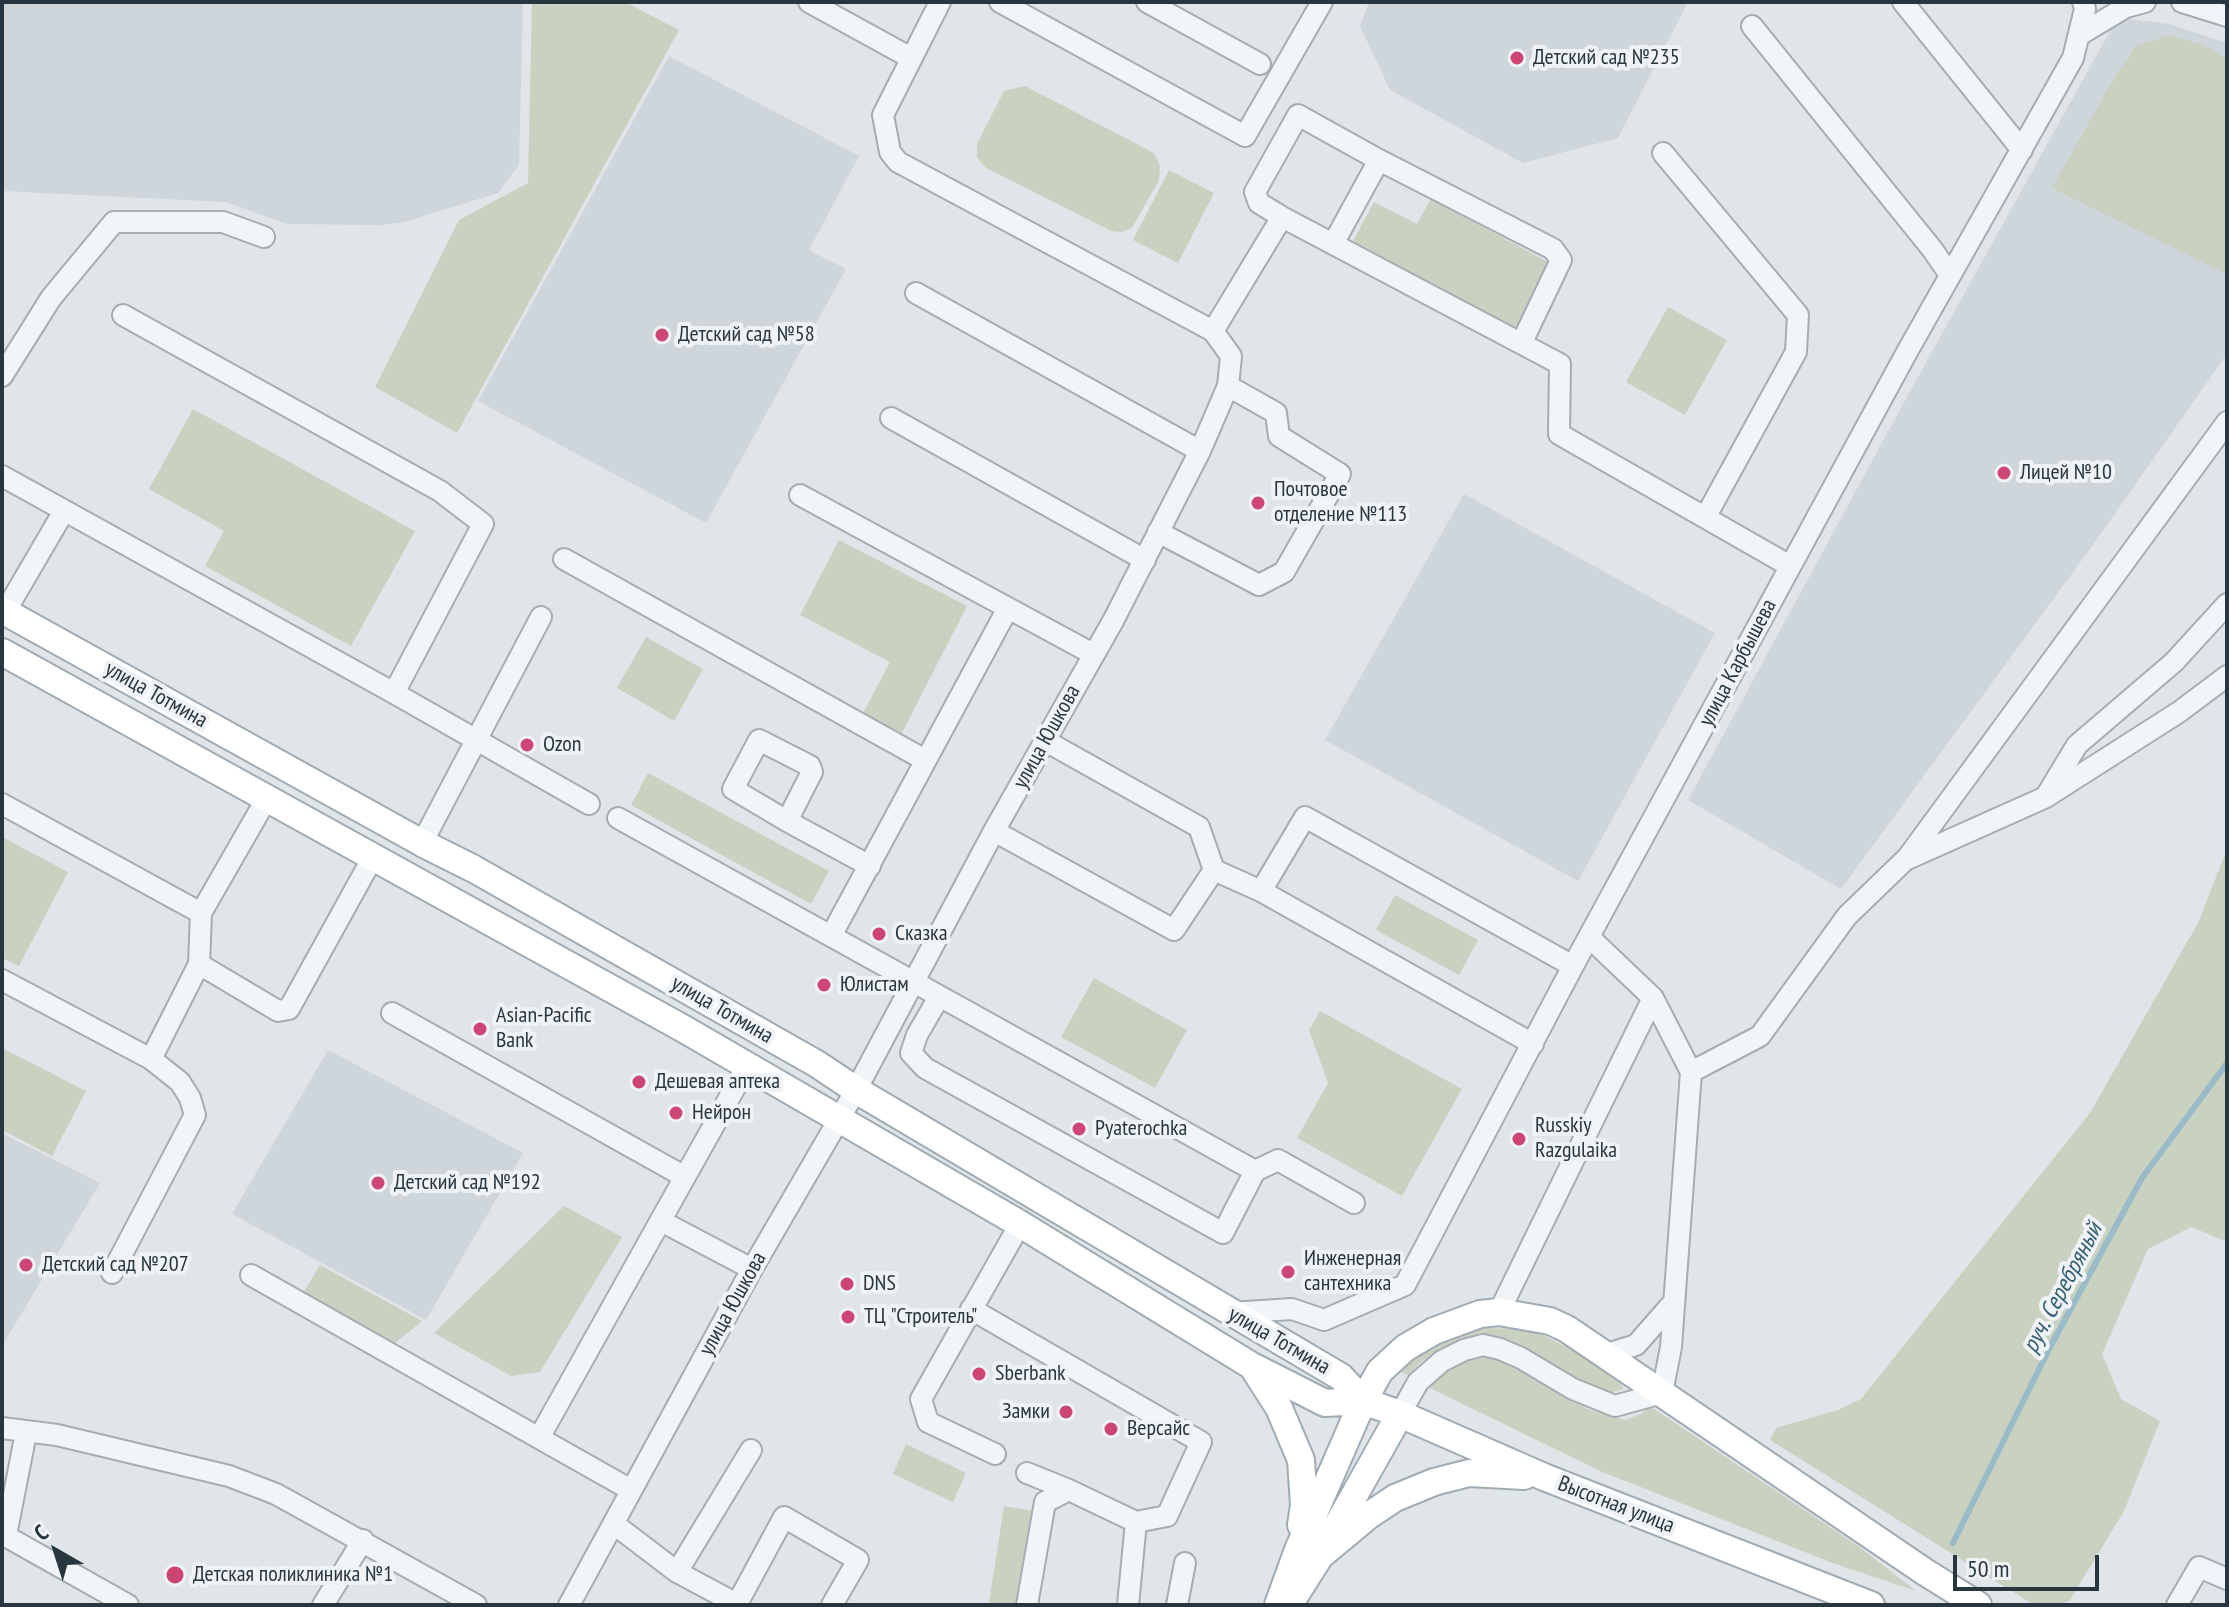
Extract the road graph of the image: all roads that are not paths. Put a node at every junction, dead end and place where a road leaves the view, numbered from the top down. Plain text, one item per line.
1 (809, 2) edge
2 (940, 2) edge
3 (1000, 2) edge
4 (1147, 2) edge
5 (1322, 2) edge
6 (1903, 2) edge
7 (2083, 2) edge
8 (2145, 2) edge
9 (2182, 2) edge
10 (2227, 16) edge
11 (1752, 26) dead end
12 (2081, 34) junction
13 (911, 58) junction
14 (1260, 64) dead end
15 (2022, 150) junction
16 (1663, 153) dead end
17 (1379, 160) junction
18 (1282, 217) junction
19 (264, 237) dead end
20 (1333, 244) junction
21 (1950, 275) junction
22 (916, 293) dead end
23 (123, 315) dead end
24 (1213, 331) junction
25 (1522, 342) junction
26 (2, 376) edge
27 (1228, 386) junction
28 (891, 418) dead end
29 (2227, 422) edge
30 (1200, 451) junction
31 (2, 476) edge
32 (800, 495) dead end
33 (64, 511) junction
34 (1706, 516) junction
35 (1158, 532) junction
36 (564, 559) dead end
37 (1145, 560) junction
38 (1790, 566) junction
39 (2227, 604) edge
40 (1008, 608) junction
41 (4, 611) edge
42 (541, 617) dead end
43 (2, 652) edge
44 (1093, 654) junction
45 (2227, 676) edge
46 (394, 693) junction
47 (1044, 740) junction
48 (476, 742) junction
49 (925, 760) junction
50 (2046, 797) junction
51 (267, 798) junction
52 (2, 804) edge
53 (589, 804) dead end
54 (618, 818) dead end
55 (787, 821) dead end
56 (994, 831) junction
57 (422, 843) junction
58 (373, 857) junction
59 (1905, 860) junction
60 (870, 866) junction
61 (1214, 870) junction
62 (1261, 891) junction
63 (201, 913) junction
64 (831, 936) junction
65 (1589, 937) junction
66 (199, 964) junction
67 (1573, 966) junction
68 (2, 980) edge
69 (913, 981) junction
70 (939, 997) junction
71 (1653, 998) junction
72 (392, 1013) dead end
73 (1533, 1044) junction
74 (151, 1059) junction
75 (747, 1066) junction
76 (1691, 1072) junction
77 (856, 1090) junction
78 (838, 1119) junction
79 (1255, 1171) junction
80 (685, 1177) junction
81 (1354, 1203) dead end
82 (661, 1221) junction
83 (1020, 1224) junction
84 (752, 1269) junction
85 (112, 1273) dead end
86 (251, 1275) dead end
87 (1672, 1304) junction
88 (971, 1309) junction
89 (1499, 1312) junction
90 (1231, 1313) junction
91 (1607, 1354) junction
92 (1252, 1366) junction
93 (1662, 1393) junction
94 (1363, 1401) junction
95 (1400, 1414) junction
96 (2, 1428) edge
97 (26, 1433) junction
98 (539, 1438) junction
99 (751, 1450) dead end
100 (995, 1454) dead end
101 (1027, 1473) dead end
102 (1544, 1477) junction
103 (631, 1490) junction
104 (1069, 1490) junction
105 (1136, 1522) junction
106 (614, 1524) junction
107 (4, 1534) edge
108 (363, 1540) junction
109 (1309, 1553) junction
110 (1185, 1563) dead end
111 (677, 1572) junction
112 (2227, 1579) edge
113 (738, 1604) edge
114 (128, 1605) edge
115 (323, 1605) edge
116 (476, 1605) edge
117 (569, 1605) edge
118 (832, 1605) edge
119 (1027, 1605) edge
120 (1128, 1605) edge
121 (1177, 1605) edge
122 (1278, 1605) edge
123 (1289, 1605) edge
124 (1871, 1605) edge
125 (1978, 1605) edge
126 (2177, 1605) edge

1 - 13 street
2 - 13 street
3 - 5 street
4 - 14 street
6 - 15 street
7 - 12 street, улица Карбышева
8 - 12 street
9 - 10 street
11 - 21 street
12 - 15 street, улица Карбышева
13 - 24 street
15 - 21 street, улица Карбышева
16 - 34 street
17 - 18 street
17 - 20 street
17 - 25 street
18 - 20 street
18 - 24 street
19 - 26 street
20 - 25 street
21 - 38 street, улица Карбышева
22 - 30 street
23 - 46 street
24 - 27 street, улица Юшкова
25 - 34 street
27 - 30 street, улица Юшкова
27 - 35 street
28 - 37 street
29 - 59 street
30 - 35 street, улица Юшкова
31 - 33 street
32 - 40 street
33 - 41 street
33 - 46 street
34 - 38 street
35 - 37 street, улица Юшкова
36 - 49 street
37 - 44 street, улица Юшкова
38 - 65 street, улица Карбышева
39 - 50 street
40 - 44 street
40 - 49 street
41 - 57 main road, улица Тотмина
42 - 48 street
43 - 51 main road, улица Тотмина
44 - 47 street, улица Юшкова
45 - 50 street
46 - 48 street
47 - 56 street, улица Юшкова
47 - 61 street
48 - 53 street
48 - 57 street
49 - 60 street
50 - 59 street
51 - 58 main road, улица Тотмина
51 - 63 street
52 - 63 street
54 - 64 street
55 - 60 street
56 - 61 street
56 - 69 street, улица Юшкова
57 - 77 main road, улица Тотмина
58 - 66 street
58 - 75 main road, улица Тотмина
59 - 76 street
60 - 64 street
61 - 62 street
62 - 67 street
62 - 73 street
63 - 66 street
64 - 69 street
65 - 67 street, улица Карбышева
65 - 71 street
66 - 74 street
67 - 73 street, улица Карбышева
68 - 74 street
69 - 70 street
69 - 77 street, улица Юшкова
70 - 79 street
70 - 79 street
71 - 76 street
71 - 89 street
72 - 80 street
73 - 90 street, улица Карбышева
74 - 85 street
75 - 78 main road, улица Тотмина
75 - 80 street
76 - 87 street
77 - 78 street, улица Юшкова
77 - 90 main road, улица Тотмина
78 - 83 main road, улица Тотмина
78 - 84 street, улица Юшкова
79 - 81 street
80 - 82 street
82 - 84 street
82 - 98 street
83 - 88 street
83 - 92 main road, улица Тотмина
84 - 103 street, улица Юшкова
86 - 98 street
87 - 91 street
87 - 93 street
88 - 100 street
88 - 105 street
89 - 91 main road
89 - 94 main road
90 - 94 main road, улица Тотмина
91 - 93 main road
92 - 94 main road, улица Тотмина
92 - 109 main road
93 - 95 street
93 - 125 main road
94 - 95 main road, Высотная улица
94 - 109 main road
95 - 102 main road, Высотная улица
95 - 109 main road
96 - 97 street
97 - 107 street
97 - 108 street
98 - 103 street
99 - 111 street
101 - 104 street
102 - 109 main road
102 - 124 main road, Высотная улица
103 - 106 street, улица Юшкова
104 - 105 street
104 - 119 street
105 - 120 street
106 - 111 street
106 - 117 street, улица Юшкова
107 - 114 street
108 - 115 street
108 - 116 street
109 - 122 main road
109 - 123 main road
110 - 121 street
111 - 113 street
112 - 126 street
113 - 118 street

